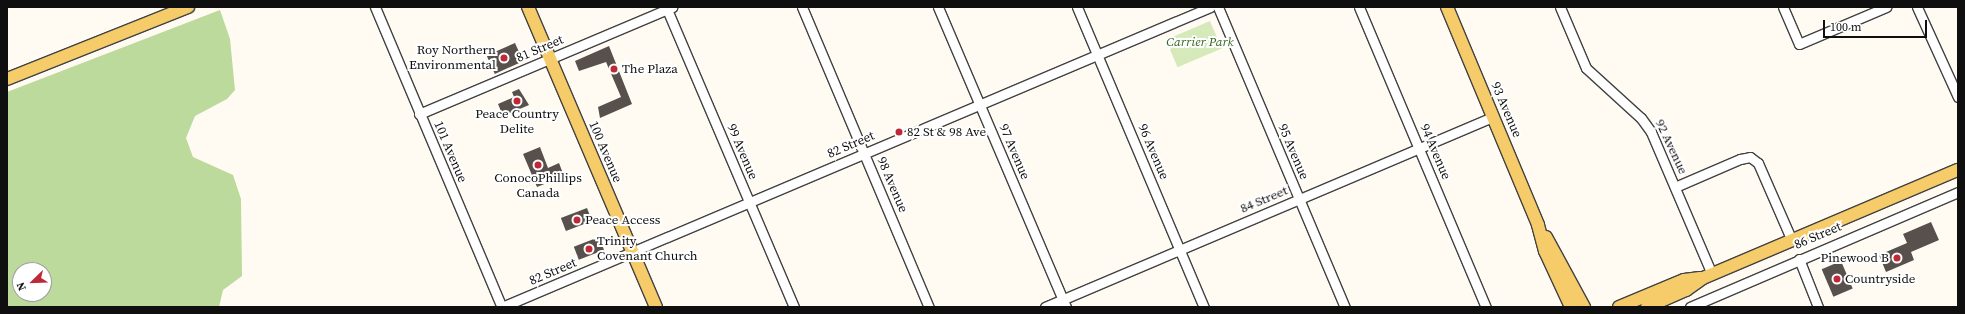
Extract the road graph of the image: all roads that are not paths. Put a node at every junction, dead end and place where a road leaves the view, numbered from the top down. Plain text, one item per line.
1 (188, 7) edge
2 (374, 7) edge
3 (528, 7) edge
4 (802, 7) edge
5 (938, 7) edge
6 (1077, 7) edge
7 (1210, 7) edge
8 (1218, 7) edge
9 (1359, 7) edge
10 (1446, 7) edge
11 (1560, 7) edge
12 (1783, 7) edge
13 (1886, 7) edge
14 (1917, 7) edge
15 (668, 8) edge
16 (1098, 55) junction
17 (550, 58) junction
18 (7, 78) edge
19 (1958, 97) edge
20 (980, 105) junction
21 (419, 114) junction
22 (1494, 117) junction
23 (1419, 148) junction
24 (864, 154) junction
25 (1958, 170) edge
26 (1675, 187) junction
27 (1958, 192) edge
28 (1299, 199) junction
29 (749, 203) junction
30 (1538, 225) junction
31 (1792, 241) junction
32 (1180, 249) junction
33 (633, 252) junction
34 (1799, 259) junction
35 (1708, 276) junction
36 (1064, 303) edge
37 (502, 307) edge
38 (656, 307) edge
39 (794, 307) edge
40 (929, 307) edge
41 (1045, 307) edge
42 (1204, 307) edge
43 (1345, 307) edge
44 (1486, 307) edge
45 (1571, 307) edge
46 (1584, 307) edge
47 (1620, 307) edge
48 (1647, 307) edge
49 (1690, 307) edge
50 (1818, 307) edge

1 - 18 main road
2 - 21 street, 101 Avenue
3 - 17 main road, 100 Avenue
4 - 24 street, 98 Avenue
5 - 20 street, 97 Avenue
6 - 16 street, 96 Avenue
7 - 16 street, 82 Street
8 - 28 street, 95 Avenue
9 - 23 street, 94 Avenue
10 - 22 main road, 93 Avenue
11 - 26 street, 92 Avenue
12 - 13 street
14 - 19 street
15 - 17 street, 81 Street
15 - 29 street, 99 Avenue
16 - 20 street, 82 Street
16 - 32 street, 96 Avenue
17 - 21 street, 81 Street
17 - 33 main road, 100 Avenue
20 - 24 street, 82 Street
20 - 36 street, 97 Avenue
21 - 37 street, 101 Avenue
22 - 23 street, 84 Street
22 - 30 main road, 93 Avenue
23 - 28 street, 84 Street
23 - 44 street, 94 Avenue
24 - 29 street, 82 Street
24 - 40 street, 98 Avenue
25 - 31 main road, 86 Street
26 - 31 street
26 - 35 street, 92 Avenue
27 - 34 street, 86 Street
28 - 32 street, 84 Street
28 - 43 street, 95 Avenue
29 - 33 street, 82 Street
29 - 39 street, 99 Avenue
30 - 45 main road, 93 Avenue
30 - 46 main road, 93 Avenue
31 - 35 main road, 86 Street
32 - 36 street, 84 Street
32 - 42 street, 96 Avenue
33 - 37 street, 82 Street
33 - 38 main road, 100 Avenue
34 - 49 street, 86 Street
34 - 50 street
35 - 47 main road, 86 Street
35 - 48 main road, 86 Street
36 - 41 street, 84 Street

